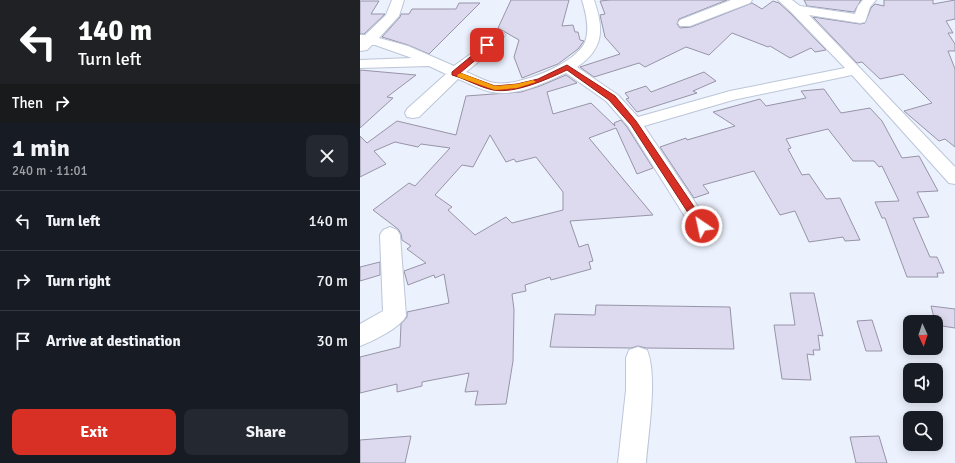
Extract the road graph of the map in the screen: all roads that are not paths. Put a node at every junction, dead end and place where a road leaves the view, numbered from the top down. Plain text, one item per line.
1 (398, 0) edge
2 (588, 0) edge
3 (741, 0) edge
4 (870, 0) edge
5 (790, 4) edge
6 (685, 23) dead end
7 (498, 35) dead end
8 (364, 43) edge
9 (431, 62) junction
10 (360, 64) edge
11 (567, 67) junction
12 (855, 70) junction
13 (455, 73) junction
14 (413, 113) dead end
15 (634, 123) junction
16 (955, 153) edge
17 (938, 159) junction
18 (955, 178) edge
19 (702, 226) dead end
20 (390, 235) dead end
21 (360, 336) edge
22 (638, 358) dead end
23 (632, 463) edge

1 - 8 street
2 - 11 street
3 - 6 street
4 - 5 street
5 - 12 street
7 - 13 street
8 - 9 street
9 - 10 street
9 - 13 street
11 - 13 street
11 - 15 street
12 - 15 street
12 - 17 street
13 - 14 street
15 - 19 street
16 - 17 street
17 - 18 street
20 - 21 street
22 - 23 street

